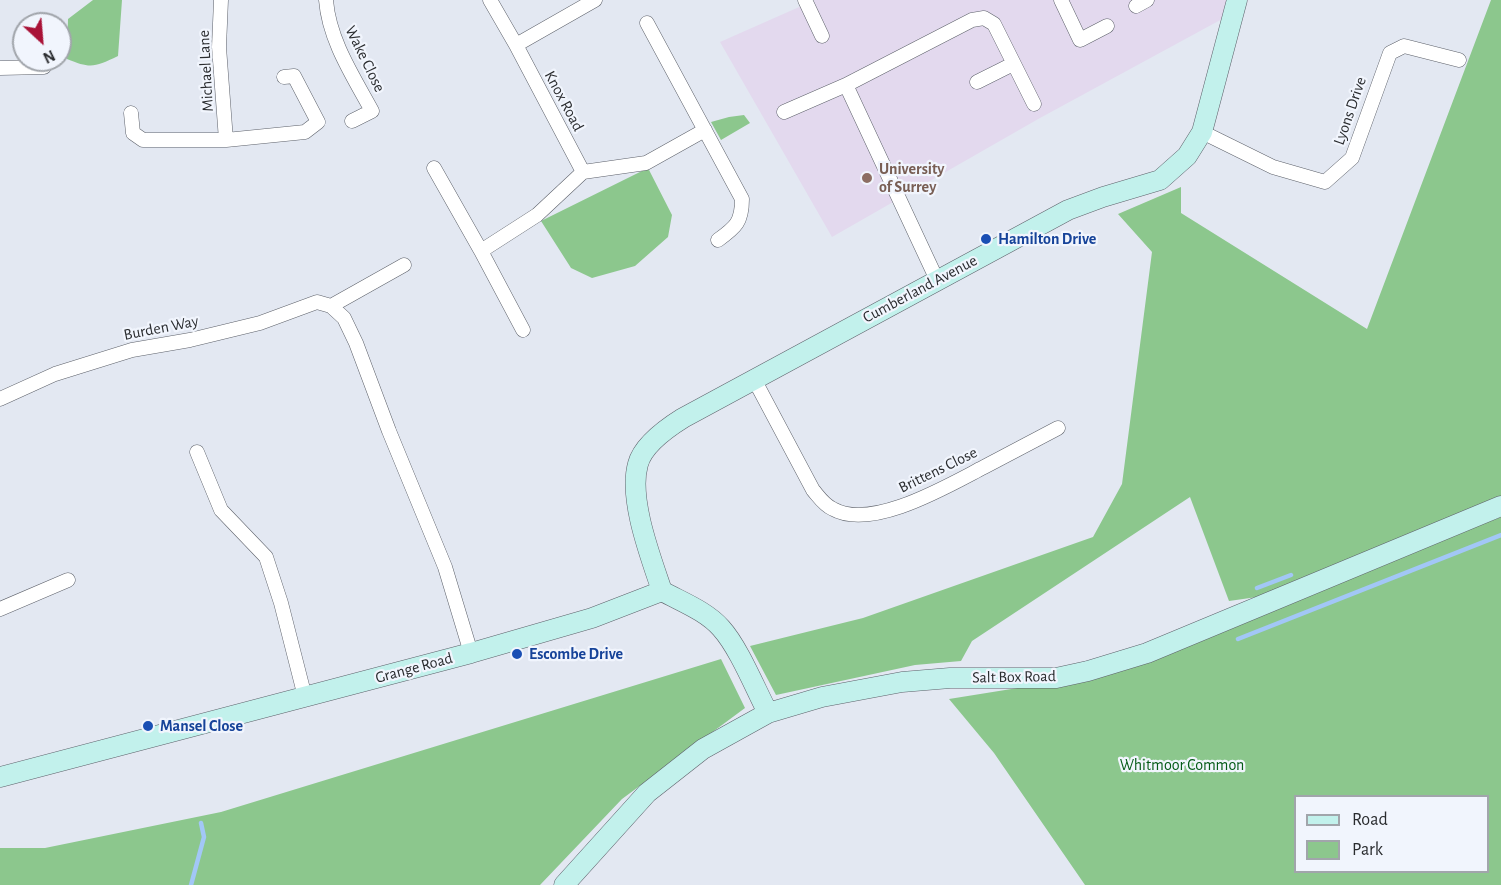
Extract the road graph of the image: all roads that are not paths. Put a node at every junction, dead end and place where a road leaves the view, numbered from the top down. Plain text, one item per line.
1 (221, 0) edge
2 (326, 0) edge
3 (490, 0) edge
4 (595, 0) edge
5 (805, 0) edge
6 (1061, 0) edge
7 (1237, 0) edge
8 (647, 23) dead end
9 (1107, 26) dead end
10 (822, 36) dead end
11 (516, 45) junction
12 (1459, 60) dead end
13 (1013, 64) junction
14 (285, 77) dead end
15 (977, 82) dead end
16 (846, 85) junction
17 (1034, 104) dead end
18 (131, 112) dead end
19 (784, 112) dead end
20 (352, 121) dead end
21 (705, 130) junction
22 (1202, 132) junction
23 (226, 140) junction
24 (434, 168) dead end
25 (583, 172) junction
26 (718, 240) dead end
27 (482, 251) junction
28 (404, 264) dead end
29 (937, 280) junction
30 (331, 306) junction
31 (523, 330) dead end
32 (755, 381) junction
33 (0, 399) edge
34 (1058, 428) dead end
35 (197, 452) dead end
36 (1501, 506) edge
37 (68, 580) dead end
38 (662, 591) junction
39 (0, 609) edge
40 (471, 653) junction
41 (305, 697) junction
42 (768, 713) junction
43 (0, 777) edge
44 (564, 885) edge

1 - 23 street, Michael Lane
2 - 20 street, Wake Close
3 - 11 street, Knox Road
4 - 11 street
5 - 10 street
6 - 9 street
7 - 22 street, Cumberland Avenue
8 - 21 street
11 - 25 street, Knox Road
12 - 22 street, Lyons Drive
13 - 15 street
13 - 16 street
13 - 17 street
14 - 23 street
16 - 19 street
16 - 29 street
18 - 23 street
21 - 25 street
21 - 26 street
22 - 29 street, Cumberland Avenue
24 - 27 street
25 - 27 street
27 - 31 street
28 - 30 street
29 - 32 street, Cumberland Avenue
30 - 33 street, Burden Way
30 - 40 street
32 - 34 street, Brittens Close
32 - 38 street, Cumberland Avenue
35 - 41 street
36 - 42 street, Salt Box Road
37 - 39 street
38 - 40 street, Grange Road
38 - 42 street
40 - 41 street, Grange Road
41 - 43 street, Grange Road
42 - 44 street, Salt Box Road

